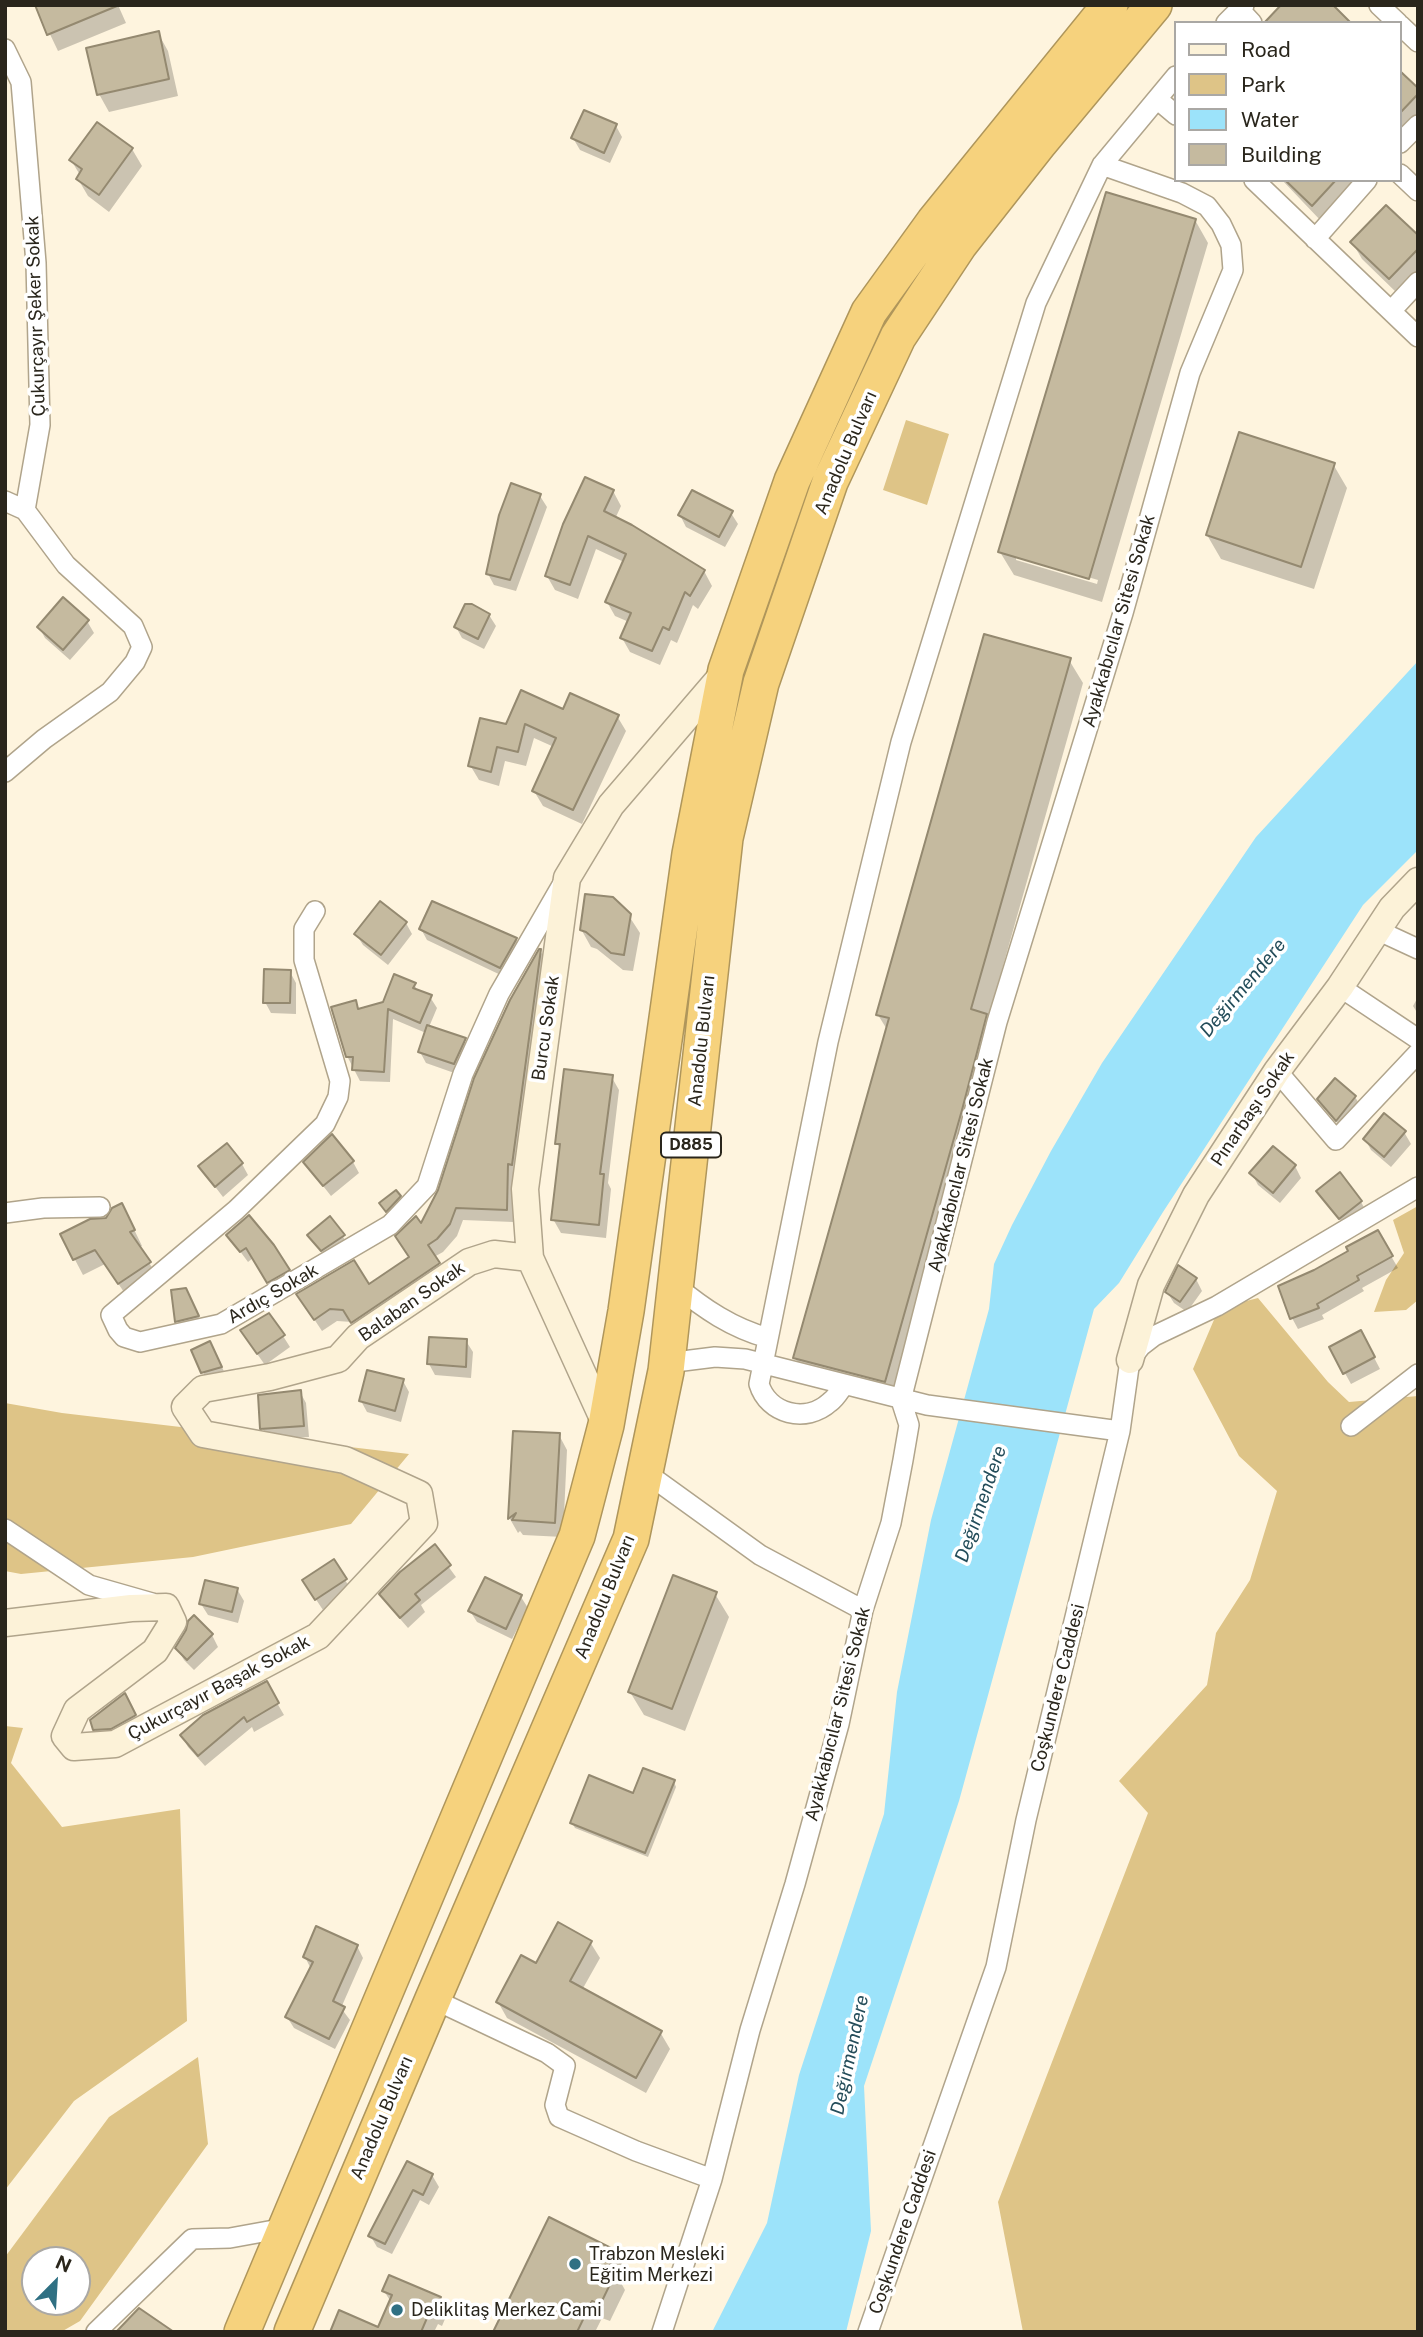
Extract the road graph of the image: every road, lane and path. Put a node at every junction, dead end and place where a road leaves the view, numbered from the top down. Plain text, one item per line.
1 (1154, 5) edge
2 (1101, 12) edge
3 (1402, 29) edge
4 (1418, 42) edge
5 (5, 49) edge
6 (1174, 78) edge
7 (1157, 99) junction
8 (1174, 112) edge
9 (1418, 125) edge
10 (1402, 141) edge
11 (1102, 165) junction
12 (1402, 176) edge
13 (1256, 182) edge
14 (1365, 182) edge
15 (1418, 191) edge
16 (1315, 239) junction
17 (1418, 282) edge
18 (1391, 311) junction
19 (1418, 337) edge
20 (5, 501) edge
21 (24, 510) junction
22 (726, 670) junction
23 (5, 772) edge
24 (566, 878) junction
25 (1418, 881) edge
26 (315, 911) dead end
27 (1377, 930) junction
28 (1418, 949) edge
29 (1340, 987) junction
30 (1418, 1039) edge
31 (1418, 1053) edge
32 (1277, 1071) junction
33 (1418, 1187) edge
34 (100, 1207) dead end
35 (5, 1213) edge
36 (530, 1258) junction
37 (675, 1285) junction
38 (768, 1338) junction
39 (1130, 1360) junction
40 (667, 1363) junction
41 (763, 1364) junction
42 (1418, 1374) edge
43 (844, 1385) junction
44 (901, 1400) junction
45 (185, 1407) joint
46 (606, 1424) junction
47 (1351, 1426) dead end
48 (1112, 1430) junction
49 (645, 1472) junction
50 (5, 1529) edge
51 (166, 1607) junction
52 (863, 1610) junction
53 (5, 1622) edge
54 (433, 1999) junction
55 (712, 2179) junction
56 (285, 2228) junction
57 (96, 2332) edge
58 (242, 2332) edge
59 (292, 2332) edge
60 (662, 2332) edge
61 (868, 2332) edge

1 - 37 highway, Anadolu Bulvarı / D885
2 - 22 highway, Anadolu Bulvarı / D885
3 - 4 street
5 - 21 street, Çukurçayır Şeker Sokak
6 - 7 street
7 - 8 street
7 - 11 street
9 - 10 street
11 - 38 street
11 - 44 street, Ayakkabıcılar Sitesi Sokak
12 - 15 street
13 - 16 street
14 - 16 street
16 - 18 street
17 - 18 street
18 - 19 street
20 - 21 street
21 - 23 street
22 - 24 street, Burcu Sokak
22 - 46 highway, Anadolu Bulvarı / D885
24 - 26 street, Ardıç Sokak
24 - 36 street, Burcu Sokak
25 - 27 street, Pınarbaşı Sokak
27 - 28 street
27 - 29 street, Pınarbaşı Sokak
29 - 30 street
29 - 32 street, Pınarbaşı Sokak
31 - 32 street
32 - 39 street, Pınarbaşı Sokak
33 - 39 street
34 - 35 street
36 - 45 street, Balaban Sokak
36 - 46 street, Burcu Sokak
37 - 38 street
37 - 40 highway, Anadolu Bulvarı / D885
38 - 41 street
39 - 48 street, Coşkundere Caddesi
40 - 41 street
40 - 49 highway, Anadolu Bulvarı / D885
41 - 43 street
41 - 43 street
42 - 47 street
43 - 44 street
44 - 48 street
44 - 52 street, Ayakkabıcılar Sitesi Sokak
45 - 51 street, Çukurçayır Başak Sokak
46 - 56 highway, Anadolu Bulvarı / D885
48 - 61 street, Coşkundere Caddesi
49 - 52 street
49 - 54 highway, Anadolu Bulvarı / D885
50 - 51 street
51 - 53 street
52 - 55 street, Ayakkabıcılar Sitesi Sokak
54 - 55 street
54 - 59 highway, Anadolu Bulvarı / D885
55 - 60 street, Ayakkabıcılar Sitesi Sokak
56 - 57 street
56 - 58 highway, Anadolu Bulvarı / D885

